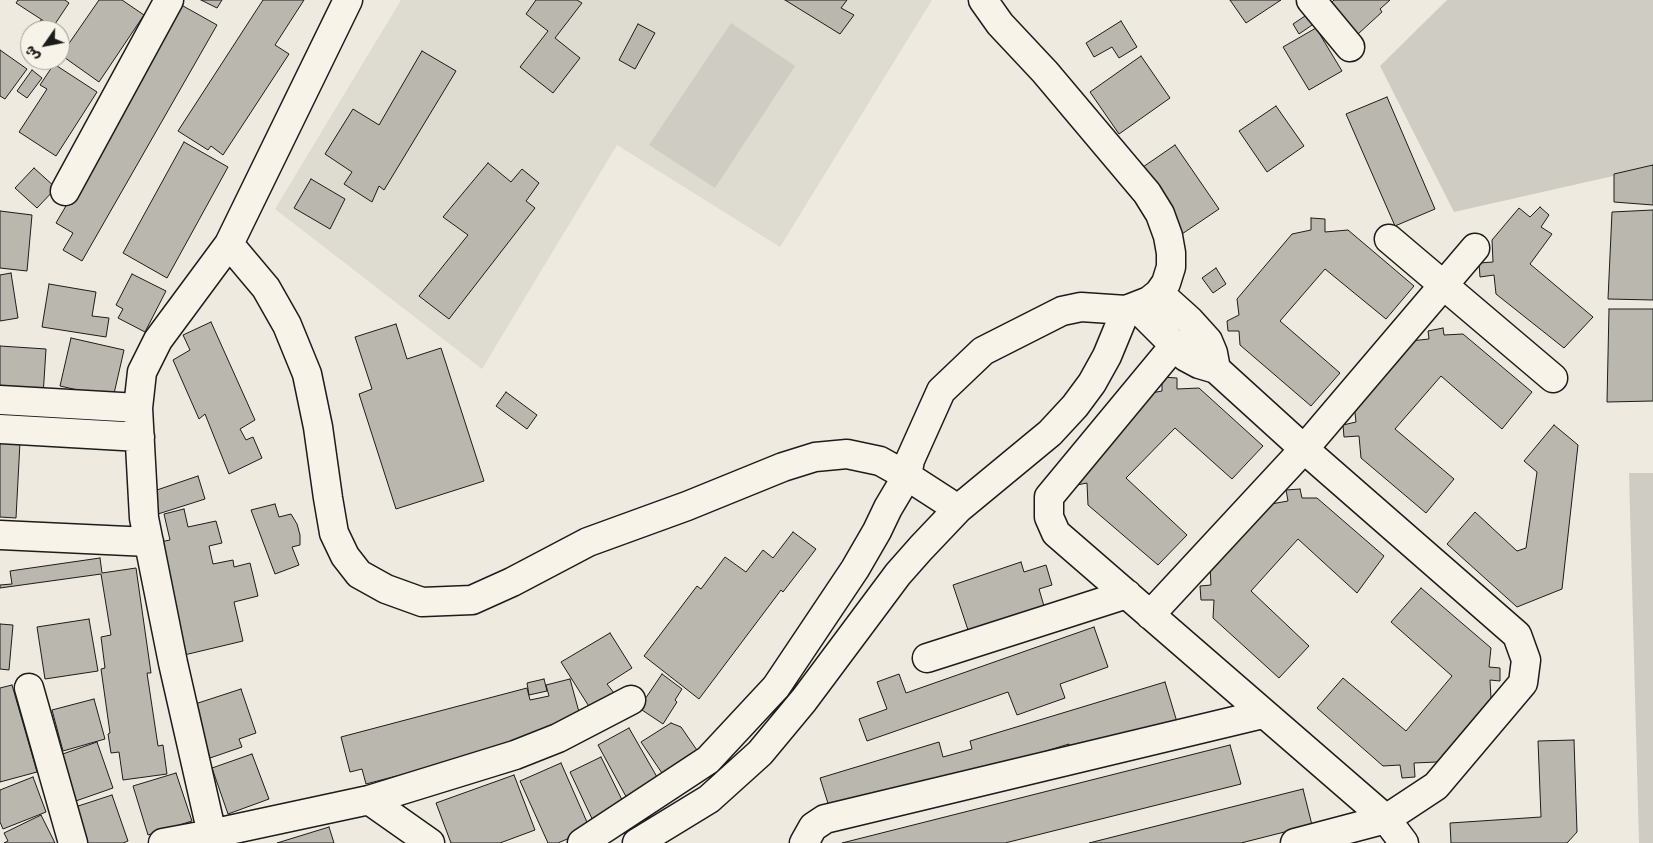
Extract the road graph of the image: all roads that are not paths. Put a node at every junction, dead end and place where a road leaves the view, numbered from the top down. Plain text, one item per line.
1 (169, 0) edge
2 (348, 0) edge
3 (983, 0) edge
4 (1311, 0) edge
5 (1350, 47) dead end
6 (65, 191) dead end
7 (1389, 239) dead end
8 (229, 244) junction
9 (1475, 248) dead end
10 (1444, 286) junction
11 (1159, 293) junction
12 (1131, 309) junction
13 (1174, 346) junction
14 (1216, 370) junction
15 (1553, 378) dead end
16 (0, 400) edge
17 (138, 408) junction
18 (0, 429) edge
19 (140, 438) junction
20 (1304, 449) junction
21 (907, 476) junction
22 (958, 509) junction
23 (0, 535) edge
24 (149, 542) junction
25 (1127, 594) junction
26 (1150, 615) junction
27 (927, 658) dead end
28 (29, 688) dead end
29 (631, 700) dead end
30 (1262, 714) junction
31 (369, 800) junction
32 (1386, 819) junction
33 (212, 839) edge
34 (73, 843) edge
35 (163, 843) edge
36 (430, 843) edge
37 (582, 843) edge
38 (637, 843) edge
39 (804, 843) edge
40 (1295, 843) edge
41 (1404, 843) edge

1 - 6 street
2 - 8 street
3 - 11 street
4 - 5 street
7 - 10 street
8 - 17 street
8 - 21 street
9 - 10 street
10 - 15 street
10 - 20 street
11 - 12 street
11 - 14 street
12 - 13 street
12 - 21 street
12 - 22 street
13 - 14 street
13 - 25 street
14 - 20 street
16 - 17 street
17 - 19 street
18 - 19 street
19 - 24 street
20 - 26 street
20 - 32 street
21 - 22 street
21 - 37 street
22 - 38 street
23 - 24 street
24 - 33 street
25 - 26 street
25 - 27 street
26 - 30 street
28 - 34 street
29 - 31 street
30 - 32 street
30 - 39 street
31 - 33 street
31 - 36 street
32 - 40 street
32 - 41 street
33 - 35 street

